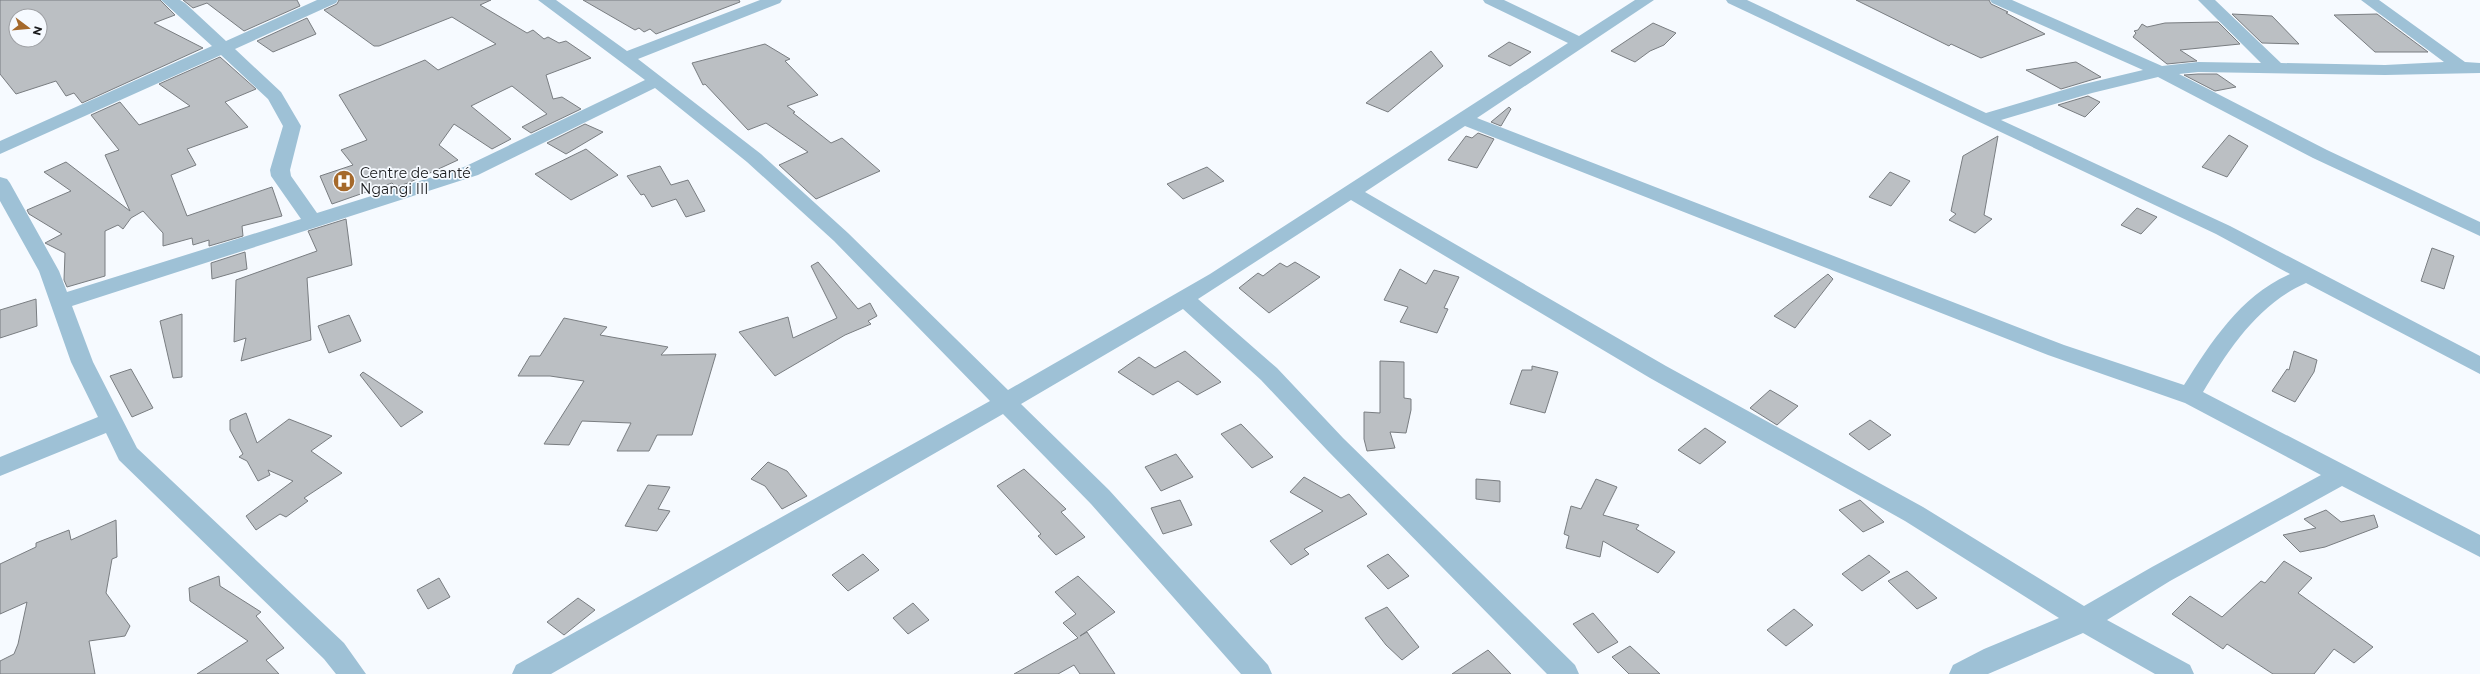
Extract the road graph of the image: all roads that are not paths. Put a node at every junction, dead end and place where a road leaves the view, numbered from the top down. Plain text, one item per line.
1 (169, 0) edge
2 (330, 0) edge
3 (774, 0) edge
4 (1492, 0) edge
5 (1646, 0) edge
6 (1734, 0) edge
7 (1998, 0) edge
8 (2206, 0) edge
9 (2369, 0) edge
10 (558, 2) edge
11 (1580, 43) junction
12 (223, 48) junction
13 (626, 58) junction
14 (2461, 67) junction
15 (2276, 68) junction
16 (2480, 68) edge
17 (2160, 71) junction
18 (657, 81) junction
19 (1463, 119) junction
20 (1986, 119) junction
21 (0, 148) edge
22 (0, 183) edge
23 (1351, 192) junction
24 (312, 220) junction
25 (2480, 230) edge
26 (2308, 274) junction
27 (1184, 298) junction
28 (60, 302) junction
29 (2480, 366) edge
30 (2192, 397) junction
31 (1006, 402) junction
32 (111, 421) junction
33 (0, 467) edge
34 (2342, 475) junction
35 (2480, 547) edge
36 (2084, 620) junction
37 (352, 674) edge
38 (526, 674) edge
39 (1258, 674) edge
40 (1565, 674) edge
41 (1963, 674) edge
42 (2180, 674) edge

1 - 12 street
2 - 12 street
3 - 13 street
4 - 11 street
5 - 11 street
6 - 20 street
7 - 17 street
8 - 15 street
9 - 14 street
10 - 13 street
11 - 19 street
12 - 21 street
12 - 24 street
13 - 18 street
14 - 15 street
14 - 16 street
15 - 17 street
17 - 20 street
17 - 25 street
18 - 24 street
18 - 31 street
19 - 23 street
19 - 30 street
20 - 26 street
22 - 28 street
23 - 27 street
23 - 36 street
24 - 28 street
26 - 29 street
26 - 30 street
27 - 31 street
27 - 40 street
28 - 32 street
30 - 34 street
31 - 38 street
31 - 39 street
32 - 33 street
32 - 37 street
34 - 35 street
34 - 36 street
36 - 41 street
36 - 42 street

